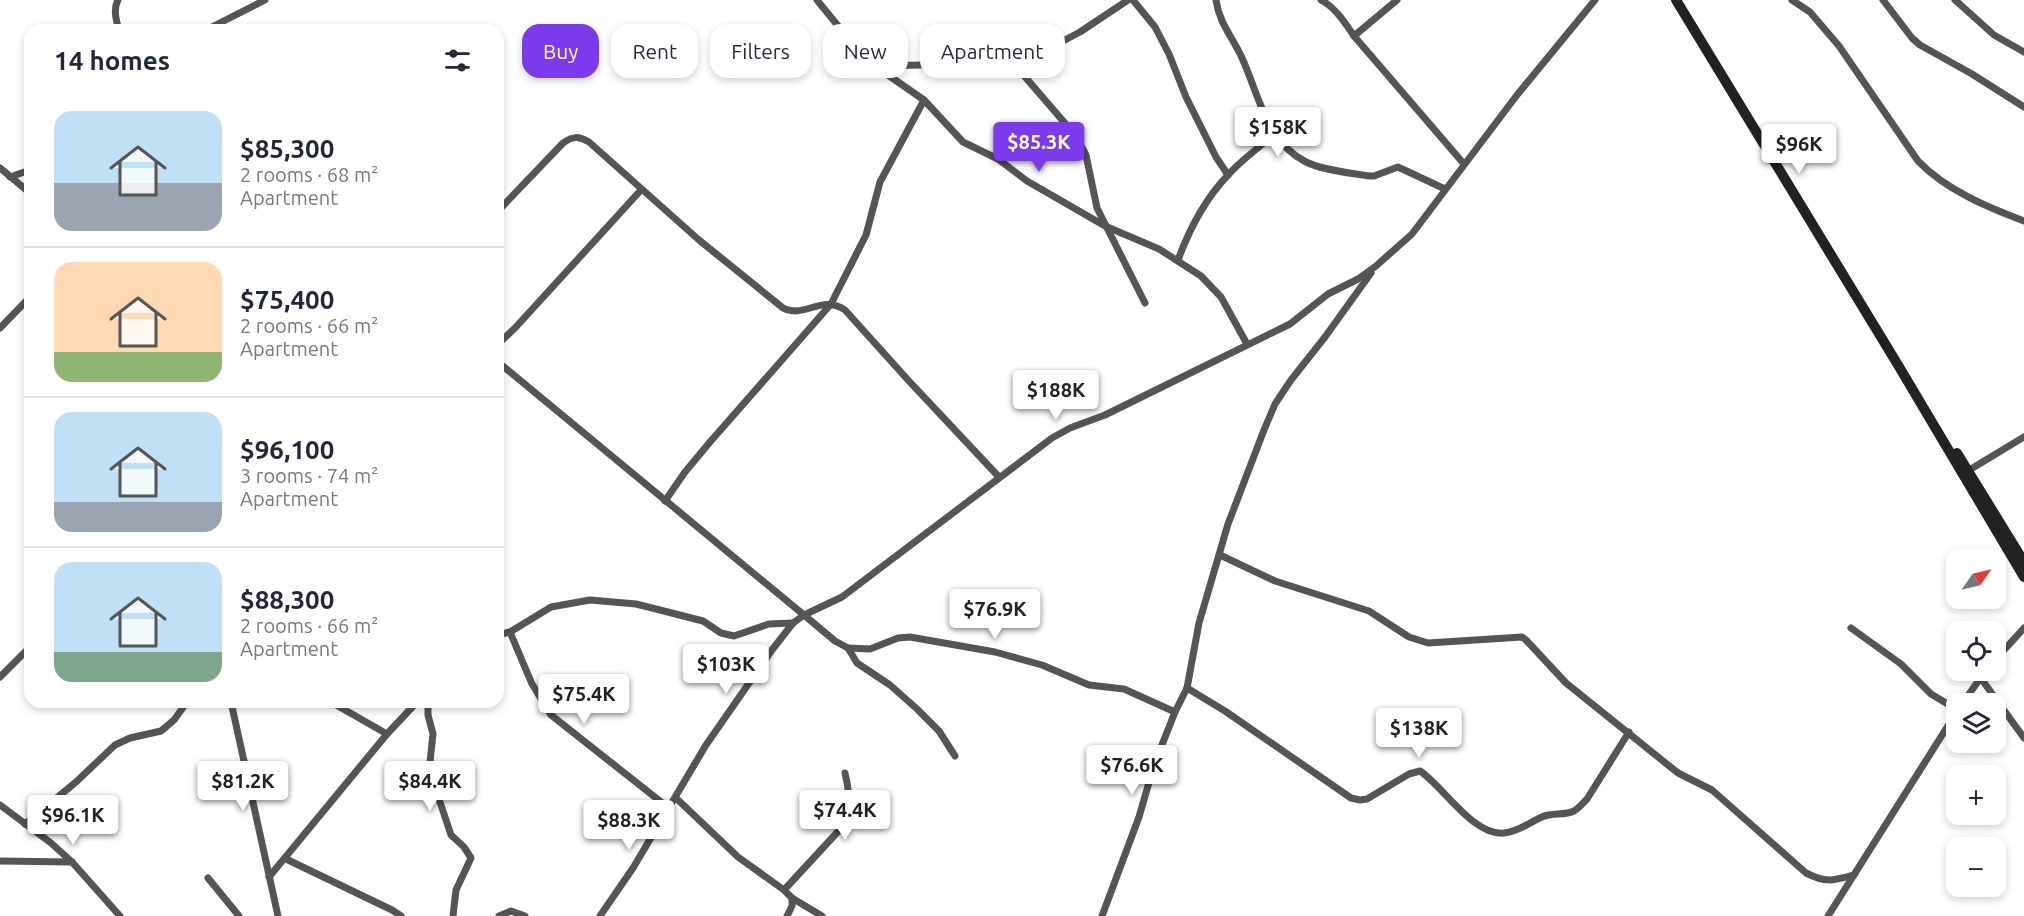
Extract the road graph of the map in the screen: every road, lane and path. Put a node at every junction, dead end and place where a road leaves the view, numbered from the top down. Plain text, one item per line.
1 (118, 0) edge
2 (265, 0) edge
3 (817, 0) edge
4 (1128, 0) edge
5 (1133, 0) edge
6 (1216, 0) edge
7 (1321, 0) edge
8 (1397, 0) edge
9 (1596, 0) edge
10 (1676, 0) edge
11 (1792, 0) edge
12 (1883, 0) edge
13 (1956, 0) edge
14 (117, 24) edge
15 (218, 24) edge
16 (836, 24) edge
17 (1354, 36) junction
18 (1065, 40) edge
19 (2024, 52) edge
20 (892, 78) edge
21 (1026, 78) edge
22 (924, 100) junction
23 (2024, 106) edge
24 (1274, 134) junction
25 (1464, 164) junction
26 (0, 168) edge
27 (24, 172) edge
28 (1228, 175) junction
29 (10, 177) junction
30 (24, 188) edge
31 (1445, 189) junction
32 (641, 190) junction
33 (504, 204) edge
34 (2024, 221) edge
35 (1104, 226) junction
36 (1178, 260) junction
37 (1376, 266) junction
38 (24, 303) edge
39 (1145, 303) dead end
40 (831, 304) junction
41 (0, 328) edge
42 (504, 338) edge
43 (1247, 344) junction
44 (504, 367) edge
45 (2024, 437) edge
46 (1965, 473) junction
47 (999, 477) junction
48 (665, 501) junction
49 (1220, 555) junction
50 (2024, 562) edge
51 (2024, 577) edge
52 (804, 615) junction
53 (793, 622) junction
54 (1851, 628) dead end
55 (2024, 628) edge
56 (510, 632) junction
57 (504, 633) edge
58 (848, 648) junction
59 (2006, 648) edge
60 (24, 653) edge
61 (0, 677) edge
62 (1983, 681) edge
63 (1187, 688) junction
64 (1946, 704) edge
65 (183, 708) edge
66 (232, 708) edge
67 (342, 708) edge
68 (411, 708) edge
69 (428, 708) edge
70 (1175, 712) junction
71 (1946, 727) edge
72 (1629, 732) junction
73 (387, 734) junction
74 (2024, 738) edge
75 (955, 756) dead end
76 (845, 773) dead end
77 (676, 798) junction
78 (0, 806) edge
79 (669, 809) junction
80 (25, 824) junction
81 (286, 859) junction
82 (0, 861) edge
83 (72, 862) junction
84 (1854, 875) junction
85 (269, 877) junction
86 (208, 878) dead end
87 (784, 890) junction
88 (792, 898) junction
89 (120, 916) edge
90 (239, 916) edge
91 (278, 916) edge
92 (401, 916) edge
93 (453, 916) edge
94 (459, 916) edge
95 (499, 916) edge
96 (525, 916) edge
97 (600, 916) edge
98 (787, 916) edge
99 (822, 916) edge
100 (1102, 916) edge
101 (1828, 916) edge

1 - 14 street
2 - 15 street
3 - 16 street
4 - 18 street
5 - 28 street
6 - 24 street
7 - 17 street
8 - 17 street
9 - 25 street
10 - 46 street
11 - 34 street
12 - 23 street
13 - 19 street
17 - 25 street
20 - 22 street
21 - 35 street
22 - 35 street
22 - 40 street
24 - 28 street
24 - 31 street
25 - 31 street
26 - 29 street
27 - 29 street
28 - 36 street
29 - 30 street
31 - 37 street
32 - 33 street
32 - 40 street
32 - 42 street
35 - 36 street
35 - 39 street
36 - 43 street
37 - 43 street
37 - 49 street
38 - 41 street
40 - 47 street
40 - 48 street
43 - 47 street
44 - 48 street
45 - 46 street
46 - 50 street
46 - 51 street
47 - 52 street
48 - 52 street
49 - 63 street
49 - 72 street
52 - 53 street
52 - 58 street
53 - 56 street
53 - 77 street
54 - 64 street
55 - 59 street
56 - 57 street
56 - 79 street
58 - 70 street
58 - 75 street
60 - 61 street
62 - 74 street
63 - 70 street
63 - 72 street
65 - 80 street
66 - 85 street
67 - 73 street
68 - 73 street
69 - 93 street
70 - 100 street
71 - 84 street
72 - 84 street
73 - 81 street
76 - 87 street
77 - 79 street
77 - 87 street
78 - 80 street
79 - 97 street
80 - 83 street
81 - 85 street
81 - 92 street
82 - 83 street
83 - 89 street
84 - 101 street
85 - 91 street
86 - 90 street
87 - 88 street
88 - 98 street
88 - 99 street
93 - 94 street
95 - 96 street

